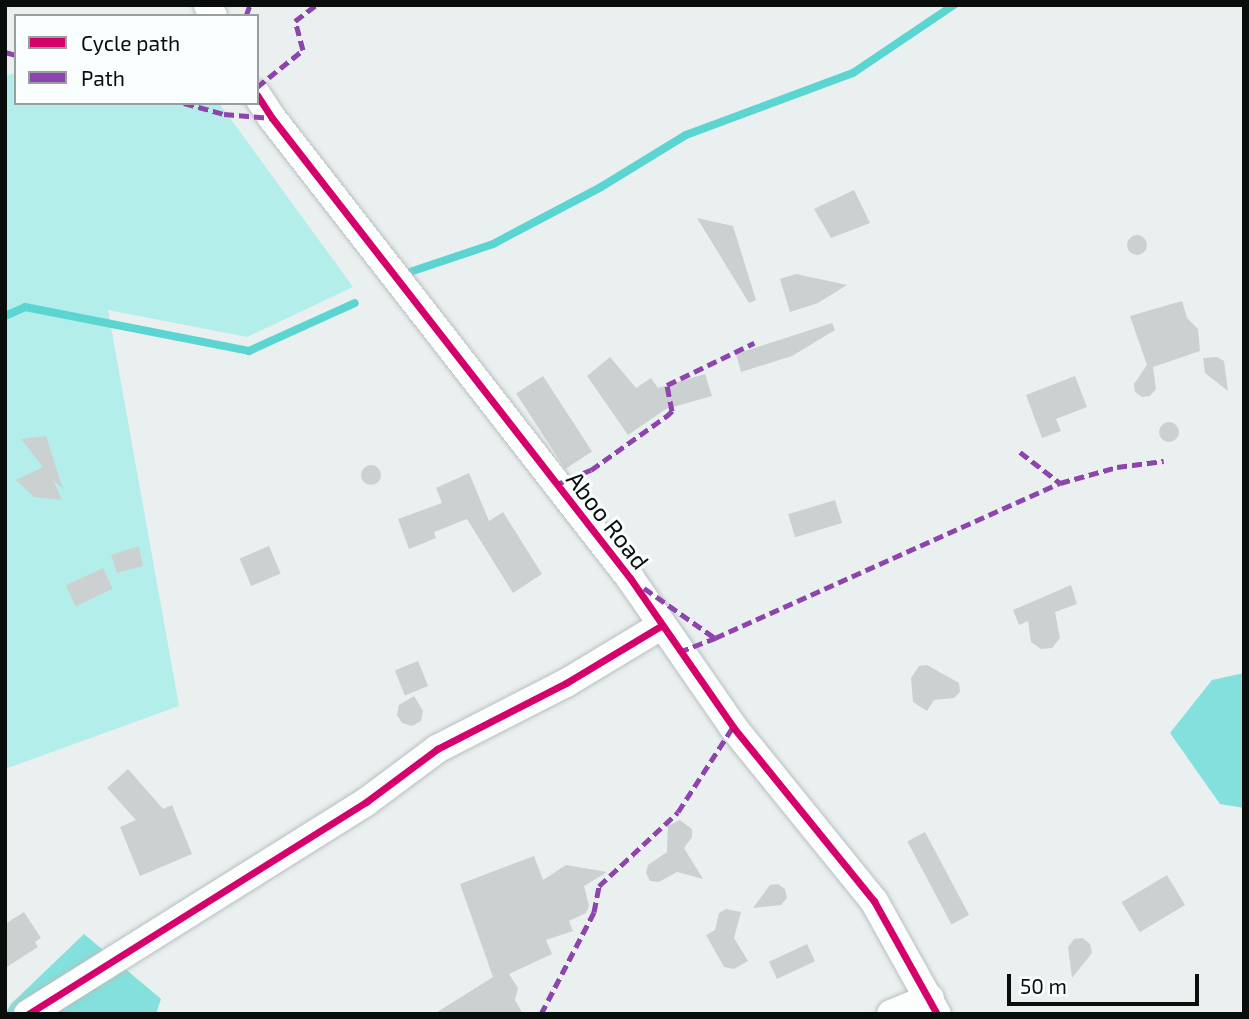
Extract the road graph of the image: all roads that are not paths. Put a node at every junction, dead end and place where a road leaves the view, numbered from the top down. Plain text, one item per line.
1 (259, 98) edge
2 (661, 626) junction
3 (934, 1006) edge
4 (28, 1014) edge
5 (891, 1014) edge

1 - 2 street, Aboo Road
2 - 3 street, Aboo Road
2 - 4 street
3 - 5 street

